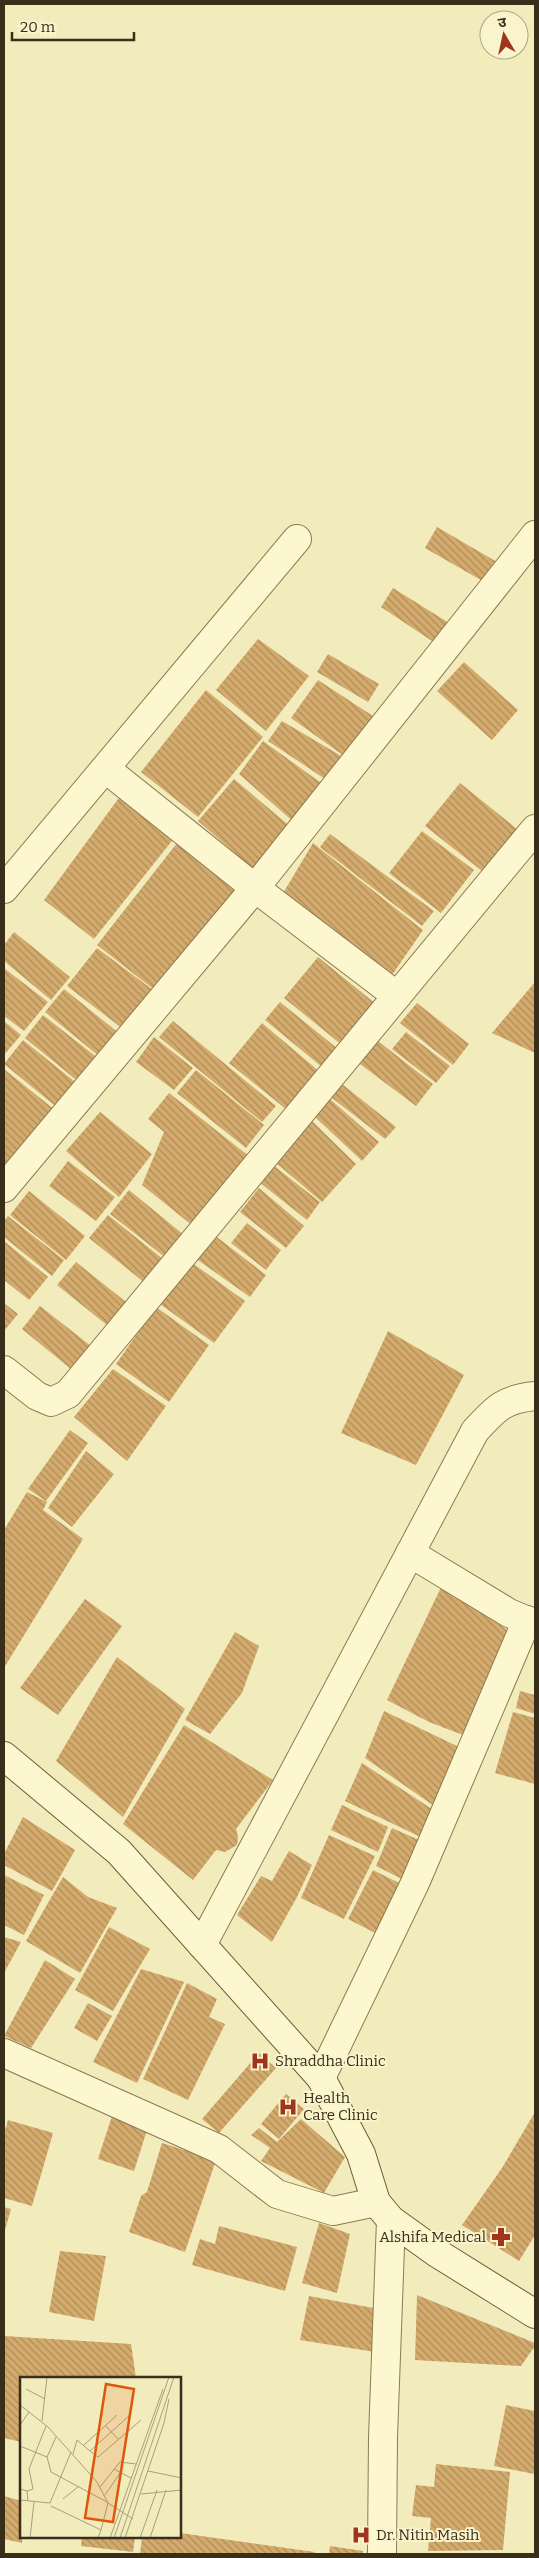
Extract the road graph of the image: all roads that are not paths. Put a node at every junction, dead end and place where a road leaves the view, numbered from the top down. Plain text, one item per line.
1 (535, 536) edge
2 (297, 539) dead end
3 (106, 769) junction
4 (535, 829) edge
5 (255, 888) junction
6 (4, 890) edge
7 (396, 996) junction
8 (4, 1188) edge
9 (4, 1370) edge
10 (535, 1396) edge
11 (410, 1552) junction
12 (531, 1622) edge
13 (4, 1756) edge
14 (202, 1945) junction
15 (4, 2053) edge
16 (321, 2078) junction
17 (384, 2211) junction
18 (535, 2314) edge
19 (382, 2554) edge

1 - 5 street
2 - 3 street
3 - 5 street
3 - 6 street
4 - 7 street
5 - 7 street
5 - 8 street
7 - 9 street
10 - 11 street
11 - 12 street
11 - 14 street
12 - 16 street
13 - 14 street
14 - 16 street
15 - 17 street
16 - 17 street
17 - 18 street
17 - 19 street

